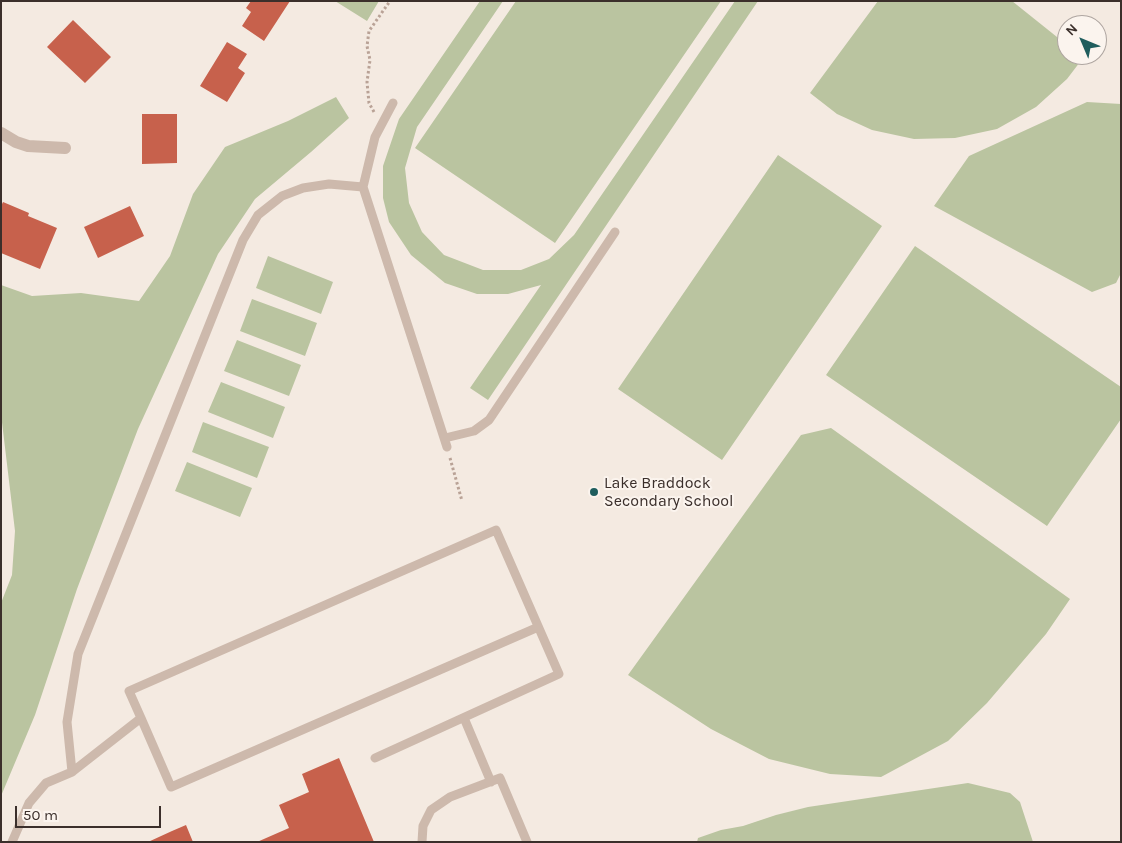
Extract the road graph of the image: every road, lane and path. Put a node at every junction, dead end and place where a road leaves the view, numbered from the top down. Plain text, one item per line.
1 (390, 1) edge
2 (393, 103) dead end
3 (382, 124) junction
4 (1, 133) edge
5 (65, 148) dead end
6 (363, 187) junction
7 (615, 232) dead end
8 (446, 443) junction
9 (462, 501) dead end
10 (538, 627) junction
11 (141, 718) junction
12 (464, 718) junction
13 (375, 758) dead end
14 (72, 772) junction
15 (491, 782) junction
16 (12, 842) edge
17 (422, 842) edge
18 (527, 842) edge

1 - 3 path
2 - 3 lane
3 - 6 lane
4 - 5 street
6 - 8 lane
6 - 14 lane
7 - 8 lane
8 - 9 path
10 - 11 lane
10 - 11 lane
10 - 12 lane
11 - 14 lane
12 - 13 lane
12 - 15 lane
14 - 16 lane
15 - 17 lane
15 - 18 lane

